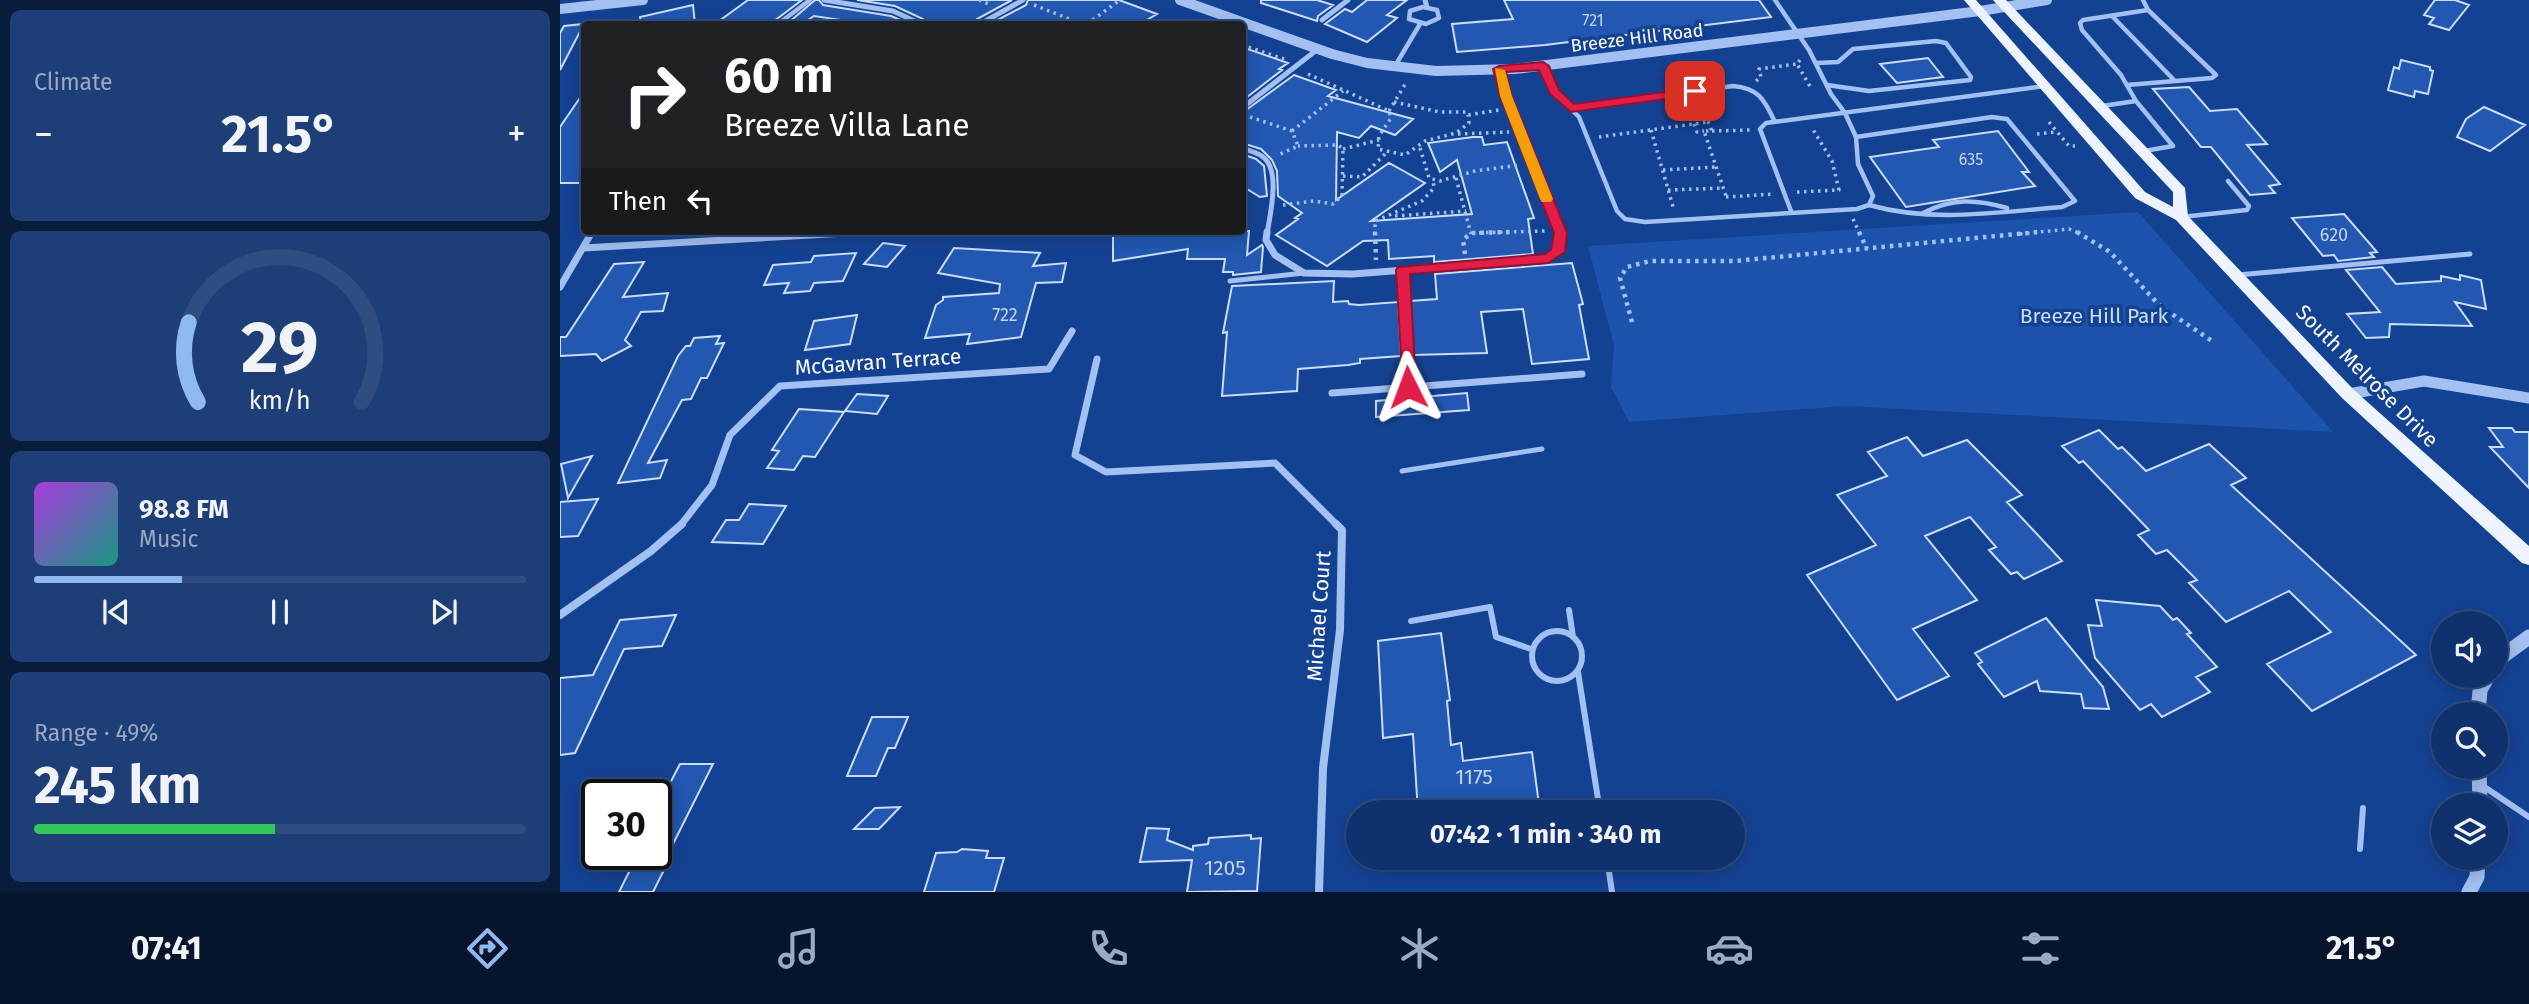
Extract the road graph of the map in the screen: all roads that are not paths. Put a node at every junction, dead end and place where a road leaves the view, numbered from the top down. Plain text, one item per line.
1 (643, 0) edge
2 (810, 0) edge
3 (824, 0) edge
4 (1023, 0) edge
5 (1180, 0) edge
6 (1348, 0) edge
7 (1425, 0) edge
8 (1775, 0) edge
9 (1970, 0) edge
10 (2048, 0) edge
11 (2143, 0) edge
12 (2003, 3) edge
13 (1427, 7) junction
14 (560, 9) edge
15 (2148, 10) junction
16 (1980, 11) junction
17 (2112, 16) junction
18 (1322, 20) dead end
19 (782, 21) edge
20 (915, 21) edge
21 (985, 21) edge
22 (1239, 21) edge
23 (1246, 23) edge
24 (1420, 24) junction
25 (1796, 34) junction
26 (1318, 49) junction
27 (1816, 63) junction
28 (1395, 66) junction
29 (1543, 66) junction
30 (1499, 69) junction
31 (2175, 81) junction
32 (1828, 85) junction
33 (2127, 85) junction
34 (2048, 86) junction
35 (2136, 101) junction
36 (1246, 105) edge
37 (2099, 106) junction
38 (1571, 108) junction
39 (1845, 113) junction
40 (1774, 120) junction
41 (1856, 137) junction
42 (1246, 150) edge
43 (2142, 152) junction
44 (2228, 181) dead end
45 (1869, 205) junction
46 (2011, 210) junction
47 (1791, 211) junction
48 (1920, 215) junction
49 (2182, 217) junction
50 (591, 235) edge
51 (809, 235) edge
52 (583, 248) junction
53 (2470, 254) dead end
54 (1403, 270) junction
55 (1304, 274) junction
56 (2237, 275) junction
57 (1230, 281) dead end
58 (560, 287) edge
59 (1072, 331) dead end
60 (1097, 359) dead end
61 (1583, 374) dead end
62 (1408, 387) junction
63 (1332, 393) dead end
64 (2348, 394) junction
65 (2529, 398) edge
66 (1542, 449) dead end
67 (1402, 471) dead end
68 (2529, 557) edge
69 (1569, 610) dead end
70 (560, 615) edge
71 (1410, 621) dead end
72 (1573, 637) junction
73 (2529, 637) edge
74 (1531, 649) junction
75 (2508, 652) edge
76 (1578, 672) junction
77 (2480, 779) edge
78 (2480, 784) junction
79 (2480, 793) edge
80 (1598, 800) edge
81 (2363, 808) dead end
82 (2529, 817) edge
83 (2360, 849) dead end
84 (1609, 870) edge
85 (2477, 870) edge
86 (1319, 892) edge
87 (1612, 892) edge
88 (2469, 892) edge

1 - 14 street
2 - 19 lane
3 - 20 street
4 - 21 street
5 - 22 street, Breeze Hill Road
6 - 18 street
7 - 13 street
8 - 25 lane
9 - 16 main road, South Melrose Drive
10 - 12 street, Breeze Hill Road
11 - 15 lane
12 - 16 street, Breeze Hill Road
12 - 37 main road, South Melrose Drive
13 - 24 lane
13 - 24 lane
15 - 17 lane
15 - 31 lane
16 - 25 street, Breeze Hill Road
16 - 34 main road, South Melrose Drive
17 - 31 lane
17 - 33 lane
23 - 26 street, Breeze Hill Road
24 - 28 lane
25 - 27 lane
25 - 29 street, Breeze Hill Road
26 - 28 street, Breeze Hill Road
26 - 36 street
27 - 32 lane
27 - 32 lane
28 - 30 street, Breeze Hill Road
29 - 30 street, Breeze Hill Road
29 - 38 lane
30 - 54 street
31 - 33 lane
32 - 39 lane
33 - 35 lane
34 - 39 lane
34 - 49 main road, South Melrose Drive
35 - 37 lane
35 - 43 lane
37 - 43 main road, South Melrose Drive
38 - 40 lane
38 - 47 lane
39 - 40 lane
39 - 41 lane
40 - 47 lane
41 - 45 lane
41 - 46 lane
42 - 55 street
43 - 49 main road, South Melrose Drive
44 - 49 lane
45 - 47 lane
45 - 48 lane
46 - 48 lane
46 - 48 lane
49 - 56 main road, South Melrose Drive
50 - 52 street
51 - 52 street
52 - 58 street
53 - 56 lane
54 - 55 street
54 - 62 street
55 - 57 lane
56 - 64 main road, South Melrose Drive
59 - 70 street, McGavran Terrace
60 - 86 street, Michael Court
61 - 62 street
62 - 63 street
64 - 65 street
64 - 68 main road, South Melrose Drive
66 - 67 lane
69 - 72 lane
71 - 74 lane
72 - 74 lane
72 - 76 lane
73 - 75 street
74 - 76 lane
76 - 80 lane
77 - 78 street
78 - 79 street
78 - 82 lane
81 - 83 lane
84 - 87 lane
85 - 88 street

